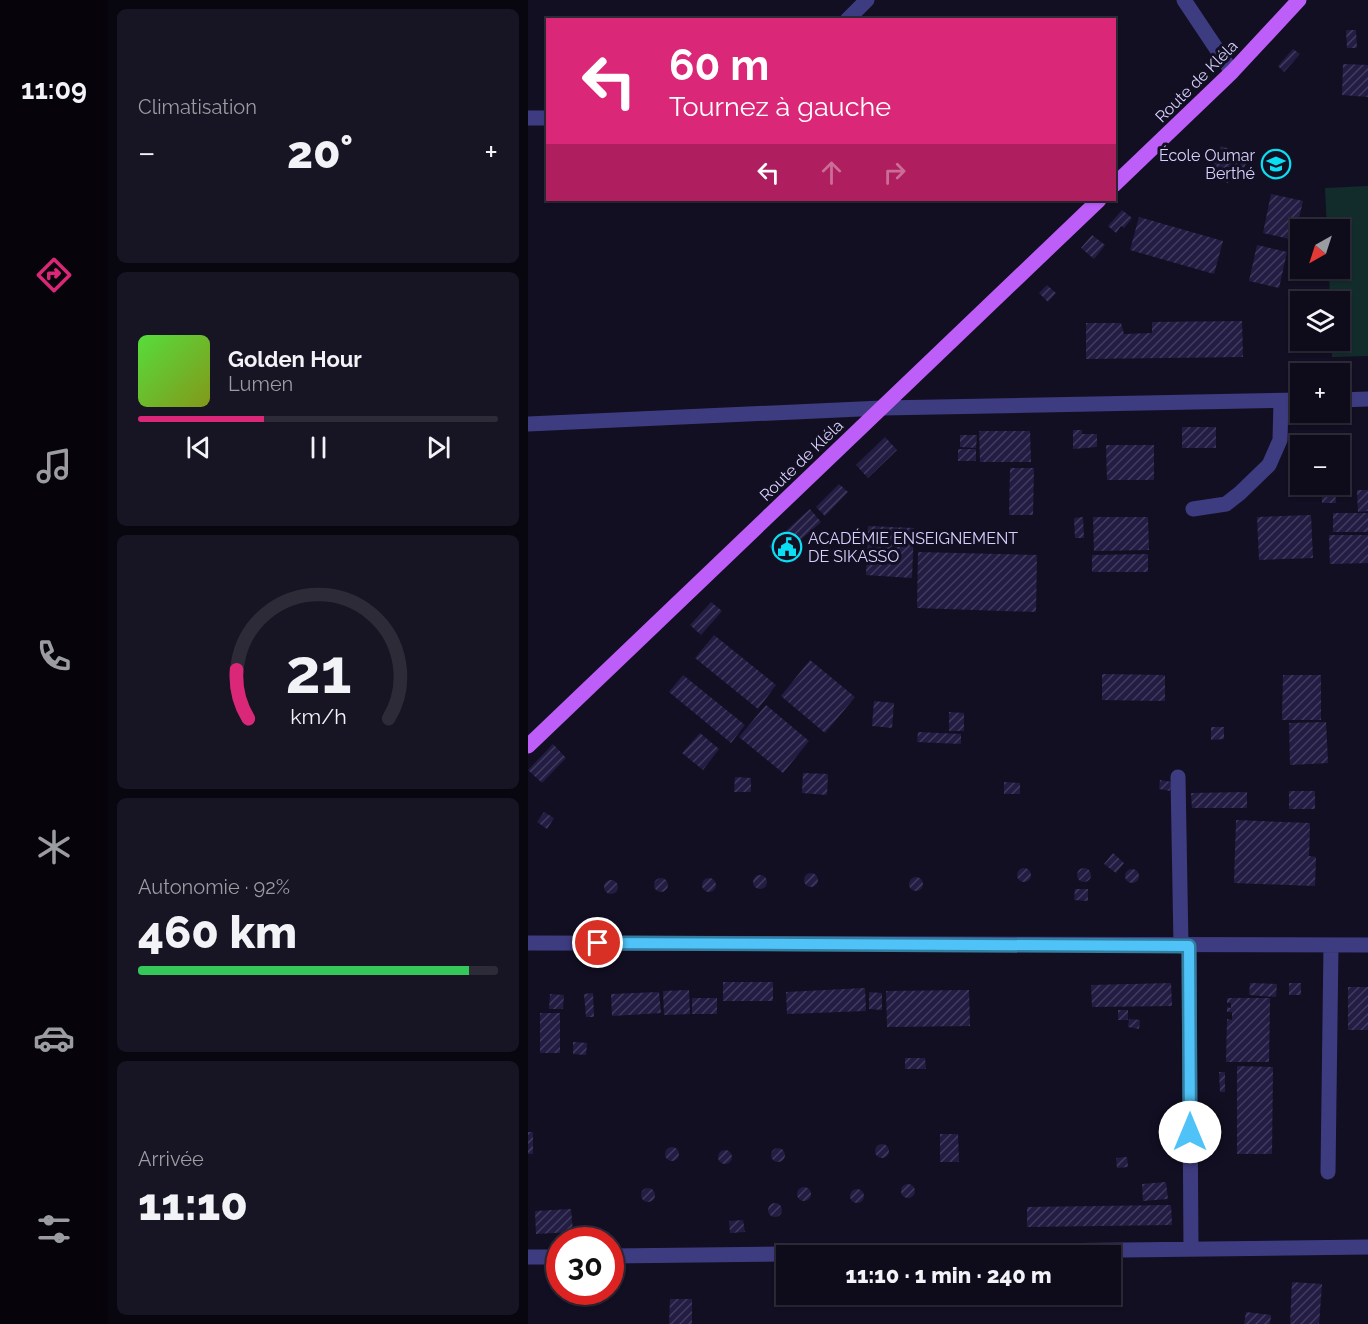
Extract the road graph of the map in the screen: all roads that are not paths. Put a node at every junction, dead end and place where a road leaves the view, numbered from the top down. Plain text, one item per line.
1 (867, 0) edge
2 (1184, 0) edge
3 (1299, 0) edge
4 (849, 18) edge
5 (1232, 72) junction
6 (528, 118) edge
7 (546, 118) edge
8 (1116, 183) edge
9 (1098, 201) edge
10 (1368, 399) edge
11 (1350, 400) edge
12 (1281, 401) junction
13 (1290, 401) edge
14 (882, 408) junction
15 (528, 424) edge
16 (1193, 509) dead end
17 (528, 746) edge
18 (1178, 777) dead end
19 (528, 943) edge
20 (1331, 945) junction
21 (1368, 945) edge
22 (1185, 946) junction
23 (1328, 1172) dead end
24 (1368, 1247) edge
25 (1191, 1248) junction
26 (624, 1256) edge
27 (528, 1257) edge
28 (546, 1257) edge

1 - 4 street
2 - 5 street
3 - 5 main road, Route de Kléla
5 - 8 main road, Route de Kléla
6 - 7 street
9 - 14 main road, Route de Kléla
10 - 11 street
12 - 13 street
12 - 14 street
12 - 16 street
14 - 15 street
14 - 17 main road, Route de Kléla
18 - 22 street
19 - 22 street
20 - 21 street
20 - 22 street
20 - 23 street
22 - 25 street
24 - 25 street
25 - 26 street
27 - 28 street

